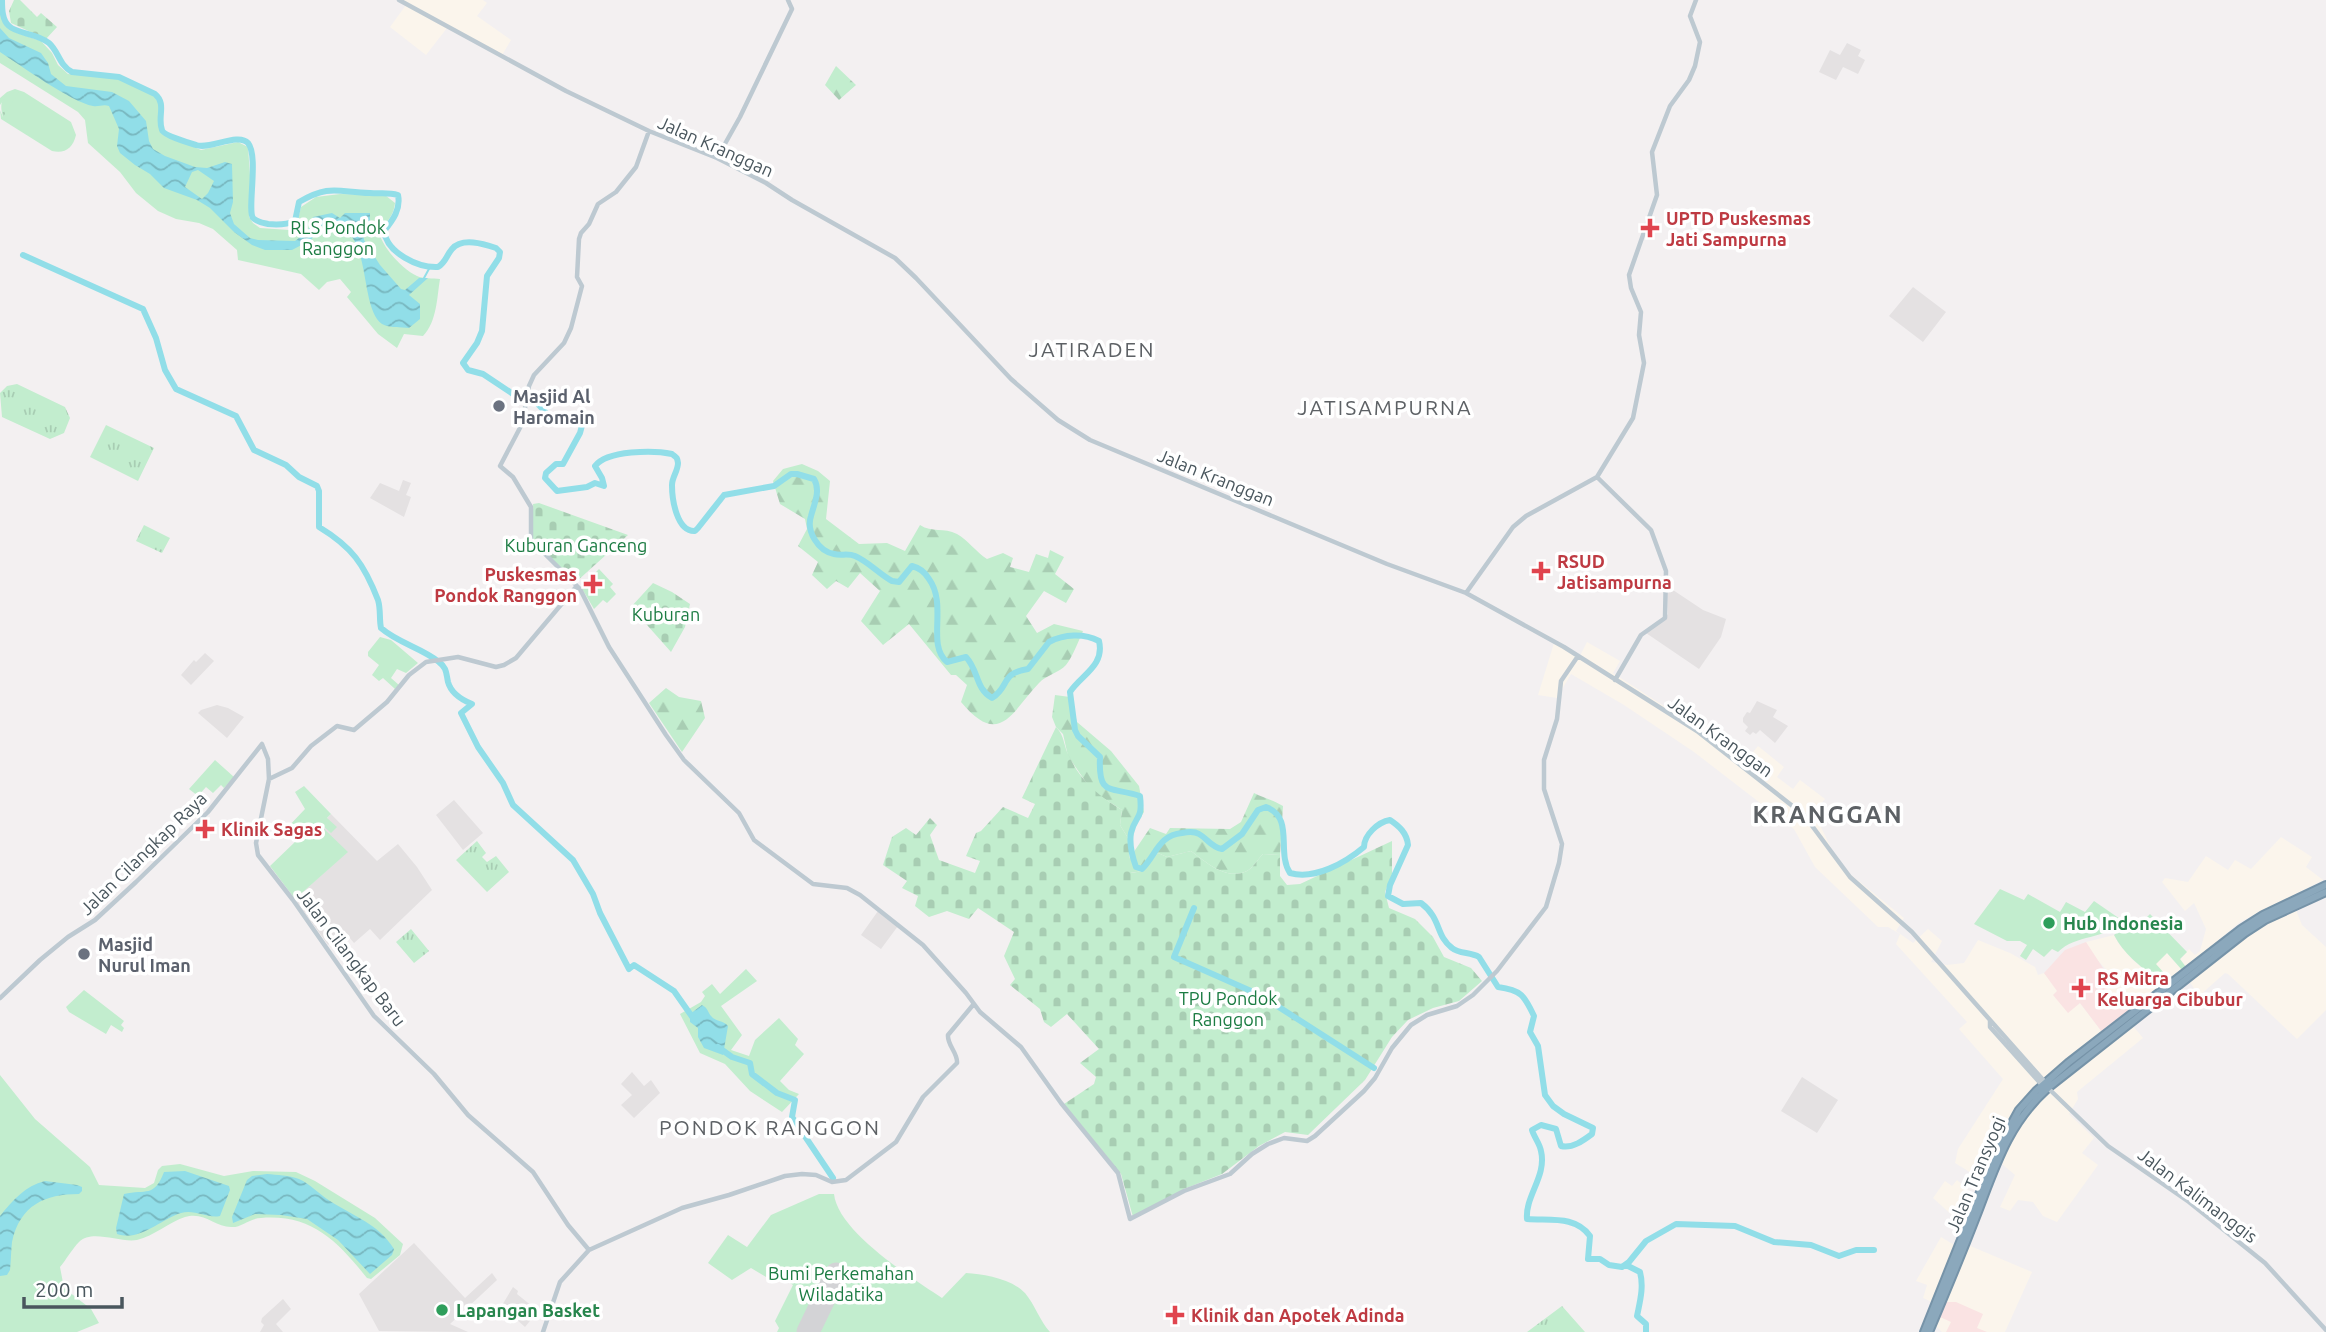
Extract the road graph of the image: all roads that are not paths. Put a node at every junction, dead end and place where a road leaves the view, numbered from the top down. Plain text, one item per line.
1 (399, 0) edge
2 (788, 0) edge
3 (1696, 0) edge
4 (649, 131) junction
5 (716, 158) junction
6 (1597, 477) junction
7 (576, 587) junction
8 (1466, 593) junction
9 (1578, 656) junction
10 (1615, 680) junction
11 (262, 744) joint
12 (270, 779) junction
13 (2326, 885) edge
14 (2326, 892) edge
15 (2264, 918) junction
16 (0, 998) edge
17 (973, 1005) junction
18 (2043, 1082) junction
19 (589, 1250) junction
20 (2326, 1330) edge
21 (543, 1332) edge
22 (1927, 1332) edge

1 - 4 street, Jalan Kranggan
2 - 5 street
3 - 6 street
4 - 5 street, Jalan Kranggan
4 - 7 street
5 - 8 street, Jalan Kranggan
6 - 8 street
6 - 10 street
7 - 12 street
7 - 17 street
8 - 9 street, Jalan Kranggan
9 - 10 street, Jalan Kranggan
9 - 17 street
10 - 18 street, Jalan Kranggan
11 - 12 street, Jalan Cilangkap Baru
11 - 16 street, Jalan Cilangkap Raya
12 - 19 street, Jalan Cilangkap Baru
13 - 15 highway, Jalan Transyogi
14 - 15 highway, Jalan Transyogi
15 - 18 highway, Jalan Transyogi
17 - 19 street
18 - 20 street, Jalan Kalimanggis
18 - 22 highway, Jalan Transyogi
19 - 21 street

